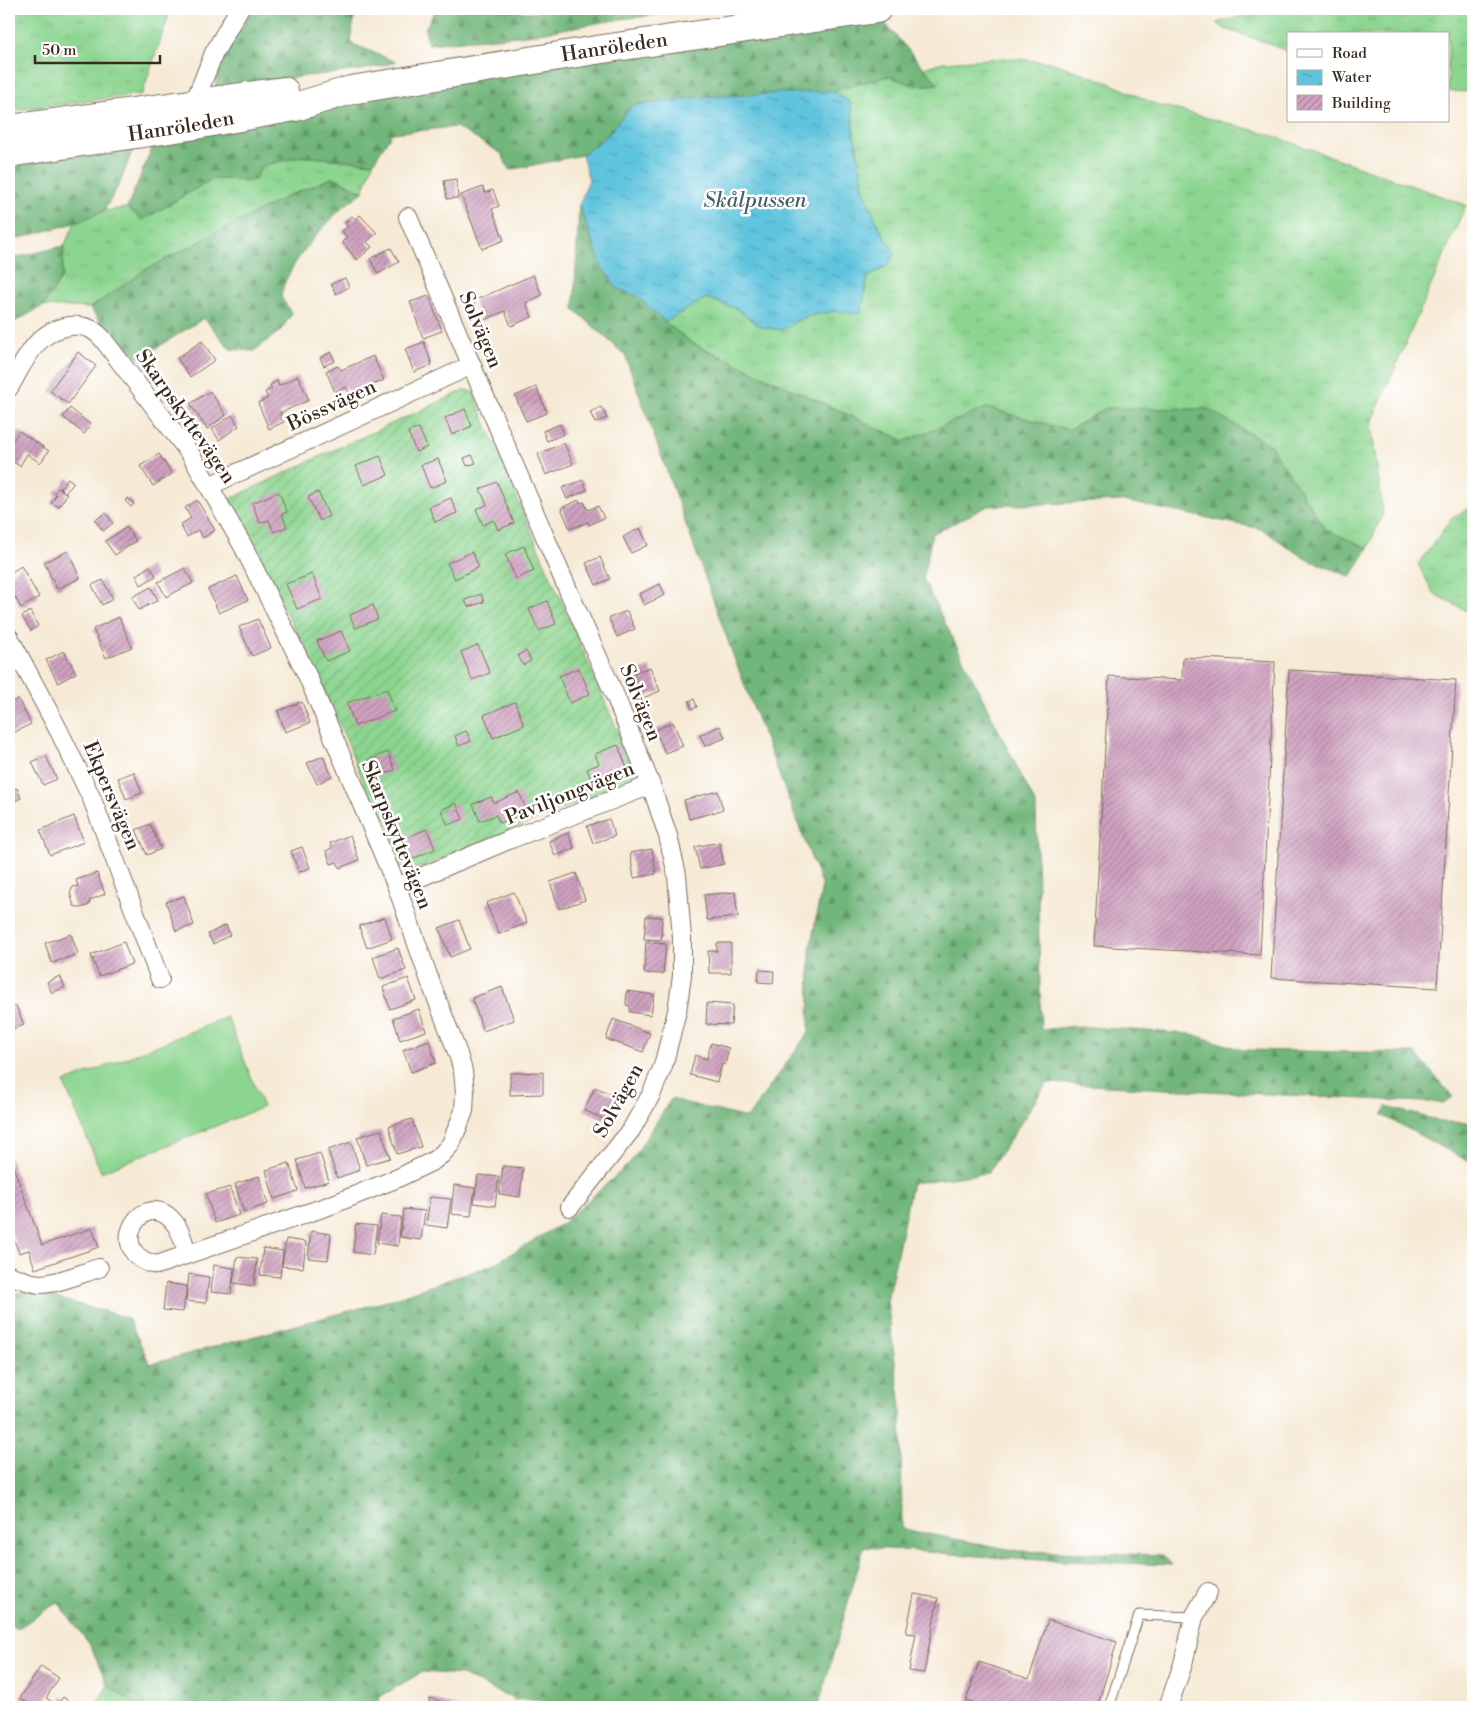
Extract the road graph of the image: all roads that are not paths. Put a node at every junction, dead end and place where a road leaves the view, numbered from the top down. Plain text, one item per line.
1 (239, 9) edge
2 (877, 9) edge
3 (351, 90) junction
4 (194, 103) junction
5 (9, 129) edge
6 (9, 153) edge
7 (408, 217) dead end
8 (472, 365) junction
9 (11, 380) edge
10 (209, 486) junction
11 (9, 637) edge
12 (651, 785) junction
13 (396, 887) junction
14 (160, 980) dead end
15 (570, 1207) dead end
16 (188, 1254) dead end
17 (99, 1268) dead end
18 (9, 1275) edge
19 (1208, 1592) dead end
20 (1194, 1617) junction
21 (1112, 1701) dead end
22 (1168, 1707) edge

1 - 4 street
2 - 3 highway, Hanröleden
3 - 4 highway, Hanröleden
3 - 6 highway, Hanröleden
4 - 5 highway, Hanröleden
7 - 8 street, Solvägen
8 - 10 street, Bössvägen
8 - 12 street, Solvägen
9 - 10 street, Skarpskyttevägen
10 - 13 street, Skarpskyttevägen
11 - 14 street, Ekpersvägen
12 - 13 street, Paviljongvägen
12 - 15 street, Solvägen
13 - 16 street, Skarpskyttevägen
17 - 18 street
19 - 20 street
20 - 21 lane
20 - 22 street

